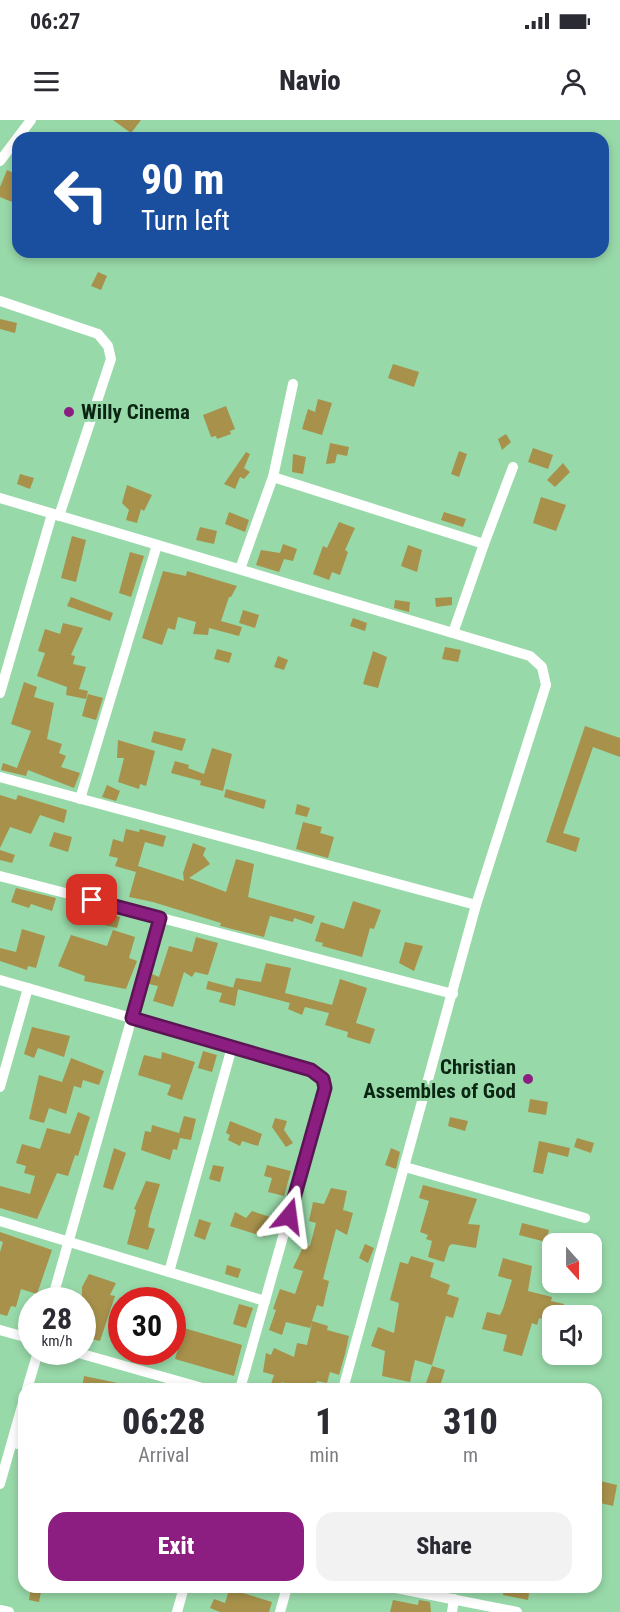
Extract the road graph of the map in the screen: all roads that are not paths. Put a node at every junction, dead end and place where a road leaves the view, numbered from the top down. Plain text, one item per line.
1 (31, 120) edge
2 (22, 132) edge
3 (12, 145) edge
4 (0, 161) edge
5 (0, 301) edge
6 (293, 384) dead end
7 (513, 467) dead end
8 (273, 477) junction
9 (0, 498) edge
10 (55, 514) junction
11 (484, 544) junction
12 (158, 545) junction
13 (240, 569) junction
14 (453, 633) junction
15 (0, 693) edge
16 (0, 777) edge
17 (80, 799) junction
18 (0, 876) edge
19 (476, 905) junction
20 (160, 918) junction
21 (0, 980) edge
22 (27, 988) junction
23 (453, 994) junction
24 (132, 1018) junction
25 (232, 1047) junction
26 (0, 1087) edge
27 (405, 1167) junction
28 (585, 1218) dead end
29 (0, 1221) edge
30 (69, 1241) junction
31 (168, 1272) junction
32 (56, 1287) edge
33 (265, 1301) junction
34 (0, 1330) edge
35 (18, 1335) edge
36 (96, 1358) edge
37 (34, 1365) edge
38 (29, 1383) edge
39 (185, 1383) edge
40 (242, 1383) edge
41 (345, 1383) edge
42 (18, 1420) edge
43 (12, 1442) junction
44 (18, 1444) edge
45 (0, 1484) edge
46 (182, 1593) edge
47 (285, 1593) edge
48 (422, 1593) edge
49 (454, 1599) junction
50 (0, 1610) edge
51 (9, 1612) edge
52 (177, 1612) edge
53 (280, 1612) edge
54 (452, 1612) edge
55 (517, 1612) edge

1 - 2 street
3 - 4 street
5 - 10 street
6 - 8 street
7 - 11 street
8 - 11 street
8 - 13 street
9 - 10 street
10 - 12 street
10 - 15 street
11 - 14 street
12 - 13 street
12 - 17 street
13 - 14 street
14 - 19 street
16 - 17 street
17 - 19 street
18 - 20 street
19 - 23 street
20 - 23 street
20 - 24 street
21 - 22 street
22 - 24 street
22 - 26 street
23 - 27 street
24 - 25 street
24 - 30 street
25 - 31 street
25 - 33 street
27 - 28 street
27 - 41 street
29 - 30 street
30 - 31 street
30 - 32 street
31 - 33 street
33 - 40 street
34 - 35 street
36 - 39 street
37 - 38 street
42 - 43 street
43 - 44 street
43 - 45 street
46 - 52 street
47 - 53 street
48 - 49 street
49 - 54 street
49 - 55 street
50 - 51 street

